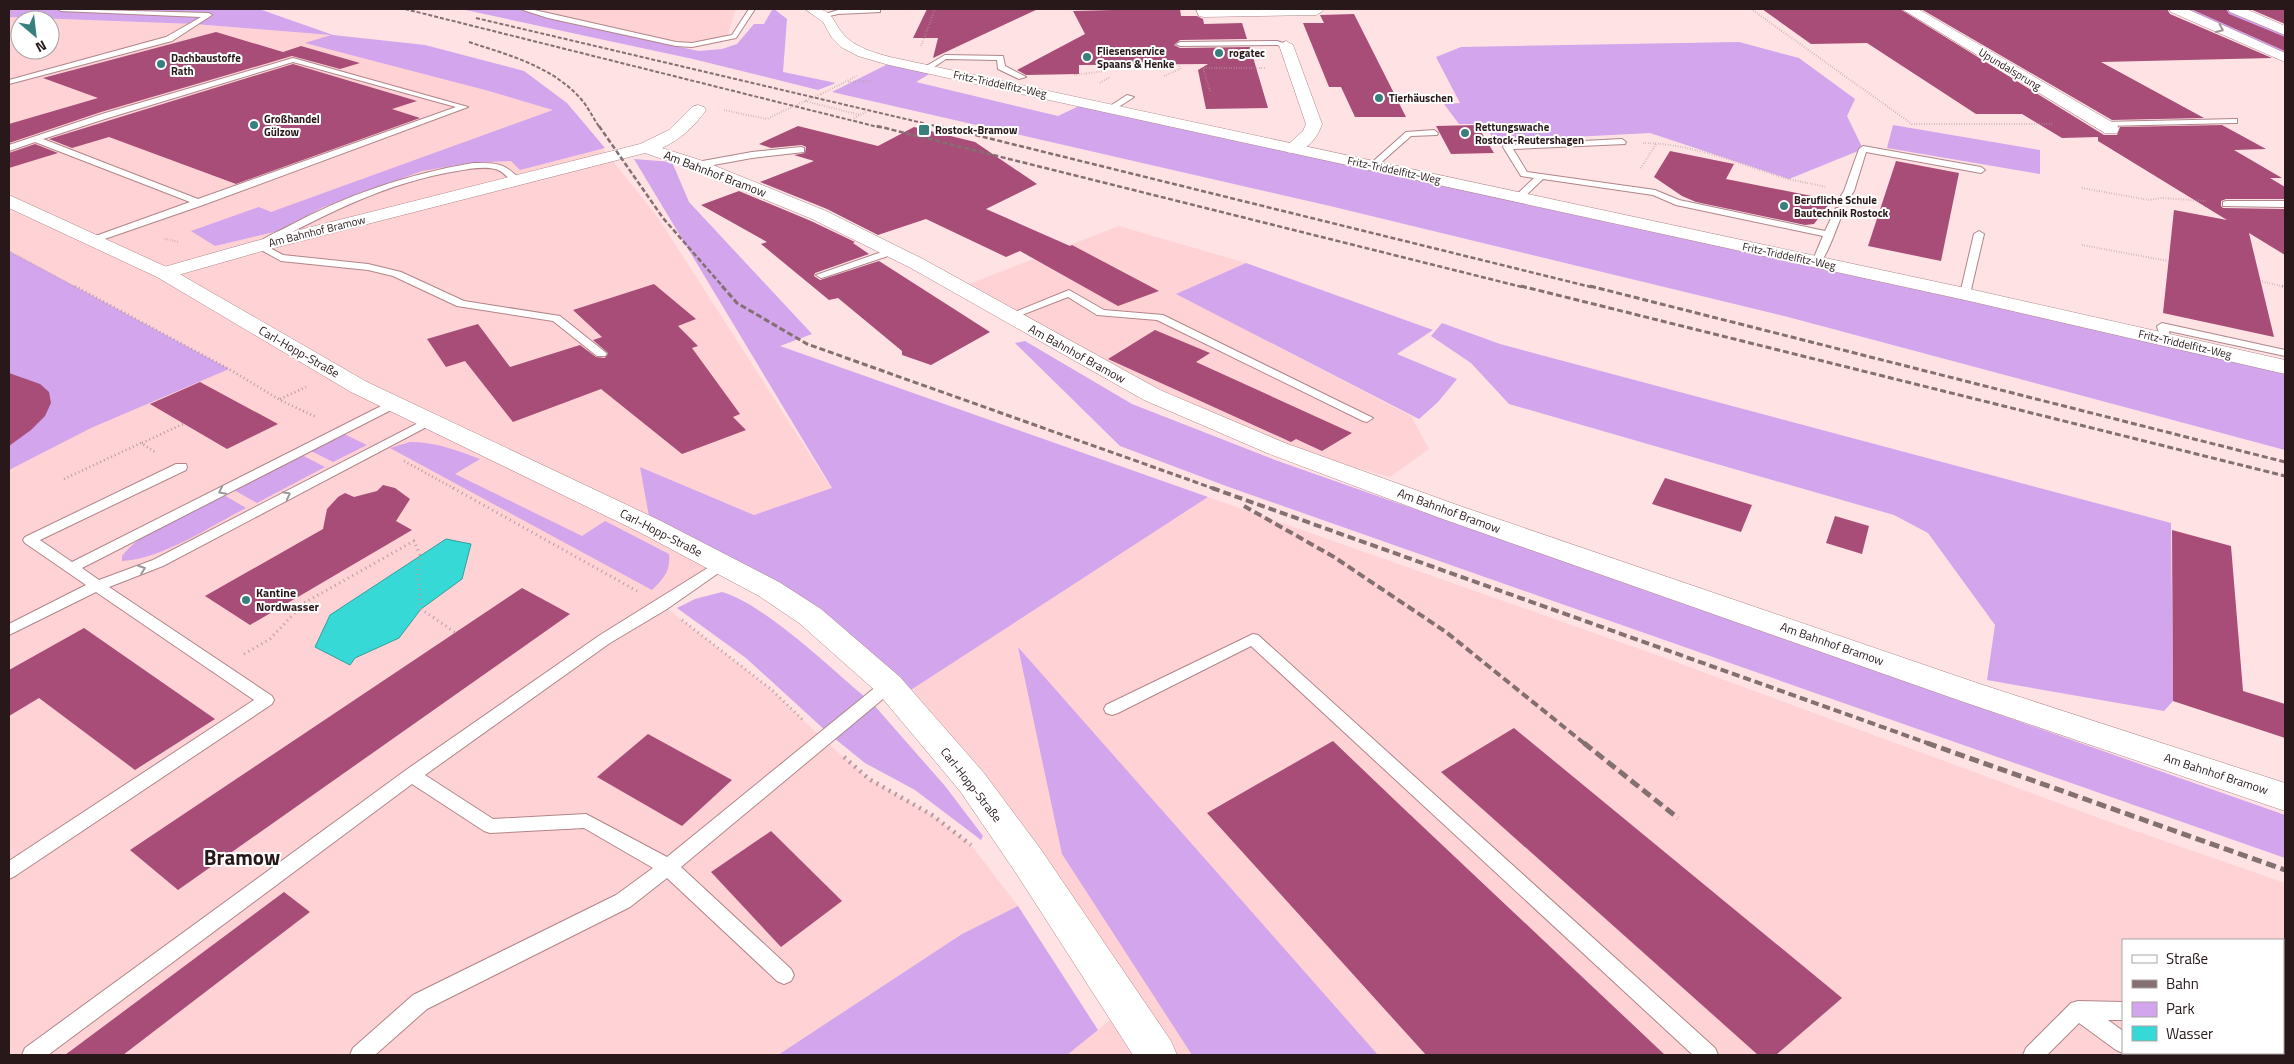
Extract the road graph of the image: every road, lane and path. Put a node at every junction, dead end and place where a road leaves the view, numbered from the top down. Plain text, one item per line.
1 (61, 9) edge
2 (177, 9) edge
3 (523, 9) edge
4 (752, 9) edge
5 (935, 9) edge
6 (1203, 9) edge
7 (1315, 9) edge
8 (1751, 9) edge
9 (1909, 9) edge
10 (2176, 9) edge
11 (2235, 9) edge
12 (878, 11) dead end
13 (818, 12) edge
14 (209, 15) junction
15 (2285, 31) edge
16 (1180, 44) dead end
17 (1286, 45) joint
18 (914, 50) dead end
19 (2285, 58) edge
20 (1179, 64) dead end
21 (1294, 68) junction
22 (926, 69) junction
23 (1164, 76) dead end
24 (1022, 77) dead end
25 (9, 82) edge
26 (845, 82) dead end
27 (1210, 91) dead end
28 (1130, 97) dead end
29 (805, 101) junction
30 (1111, 108) junction
31 (698, 110) dead end
32 (723, 110) dead end
33 (866, 112) dead end
34 (860, 115) junction
35 (854, 118) dead end
36 (2234, 122) dead end
37 (2106, 127) junction
38 (1434, 133) dead end
39 (37, 140) junction
40 (1622, 142) joint
41 (1656, 143) junction
42 (9, 148) edge
43 (646, 148) junction
44 (1293, 148) junction
45 (801, 150) dead end
46 (696, 164) junction
47 (1373, 165) junction
48 (1981, 170) dead end
49 (1541, 176) junction
50 (516, 181) junction
51 (1630, 188) junction
52 (2082, 188) dead end
53 (1849, 191) junction
54 (1518, 198) junction
55 (9, 201) edge
56 (200, 203) junction
57 (2226, 204) joint
58 (2285, 204) edge
59 (1979, 234) dead end
60 (1830, 235) junction
61 (93, 240) junction
62 (2082, 245) dead end
63 (259, 246) junction
64 (893, 250) junction
65 (9, 251) edge
66 (2168, 261) dead end
67 (1817, 262) junction
68 (164, 274) junction
69 (821, 275) dead end
70 (2260, 281) dead end
71 (2285, 286) edge
72 (1966, 294) junction
73 (1010, 316) junction
74 (2165, 340) junction
75 (2285, 353) edge
76 (602, 354) dead end
77 (2285, 367) edge
78 (313, 384) dead end
79 (280, 400) junction
80 (393, 404) junction
81 (1367, 418) dead end
82 (430, 422) junction
83 (184, 424) dead end
84 (343, 429) junction
85 (141, 443) dead end
86 (378, 448) junction
87 (181, 467) dead end
88 (722, 564) junction
89 (71, 568) junction
90 (96, 586) junction
91 (662, 605) junction
92 (9, 630) edge
93 (456, 633) dead end
94 (220, 668) junction
95 (889, 684) junction
96 (1112, 709) dead end
97 (824, 740) junction
98 (412, 775) junction
99 (2285, 797) edge
100 (971, 845) dead end
101 (668, 867) junction
102 (9, 871) edge
103 (784, 975) dead end
104 (2078, 1010) junction
105 (2122, 1011) edge
106 (2122, 1042) edge
107 (32, 1055) edge
108 (360, 1055) edge
109 (1156, 1055) edge
110 (1708, 1055) edge
111 (2033, 1055) edge

1 - 14 lane
2 - 14 lane
3 - 4 lane
5 - 18 path
6 - 7 street
8 - 37 path
9 - 37 street, Upundalsprung
10 -> 19 street
11 - 15 street
12 - 13 lane
13 - 22 street, Fritz-Triddelfitz-Weg
14 - 25 lane
16 - 17 lane
17 - 21 street
20 - 23 path
21 - 27 path
21 - 44 street
22 - 24 lane
22 - 30 street, Fritz-Triddelfitz-Weg
26 - 29 path, bridge
28 - 30 lane
29 - 32 path, bridge
29 - 34 path
30 - 44 street, Fritz-Triddelfitz-Weg
31 - 43 street, Am Bahnhof Bramow
33 - 34 path
34 - 35 path
36 - 37 lane
38 - 47 lane
39 - 42 lane
39 - 56 lane
39 - 56 lane
40 - 41 path
40 - 49 lane
41 - 51 path
41 - 53 path
43 - 46 street, Am Bahnhof Bramow
43 - 50 street, Am Bahnhof Bramow
44 - 47 street, Fritz-Triddelfitz-Weg
45 - 46 lane
46 - 64 street, Am Bahnhof Bramow
47 - 54 street, Fritz-Triddelfitz-Weg
48 - 53 lane
49 - 51 lane
49 - 54 lane
50 - 63 street, Am Bahnhof Bramow
50 - 63 lane
51 - 60 lane
52 - 57 path
53 - 60 lane
54 - 67 street, Fritz-Triddelfitz-Weg
55 - 61 street, Carl-Hopp-Straße
56 - 61 lane
57 - 58 lane
59 - 72 lane
60 - 67 lane
61 - 68 street, Carl-Hopp-Straße
62 - 66 path
63 - 68 street, Am Bahnhof Bramow
63 - 76 lane
64 - 69 lane
64 - 73 street, Am Bahnhof Bramow
65 - 79 path
67 - 72 street, Fritz-Triddelfitz-Weg
68 - 80 street, Carl-Hopp-Straße
70 - 71 path
72 - 74 street, Fritz-Triddelfitz-Weg
73 - 81 lane
73 - 99 street, Am Bahnhof Bramow
74 - 75 lane
74 - 77 street, Fritz-Triddelfitz-Weg
78 - 79 path
79 - 84 path
80 - 82 street, Carl-Hopp-Straße
80 - 84 lane
82 - 86 lane
82 - 88 street, Carl-Hopp-Straße
83 - 85 path
84 -> 89 lane
90 -> 86 lane
86 - 91 path
87 - 89 lane
88 - 91 lane
88 - 95 street, Carl-Hopp-Straße
89 - 90 lane
90 - 92 lane
90 - 94 lane
91 - 97 path
91 - 98 lane
93 - 94 path
94 - 102 lane
95 - 97 lane
95 - 109 street, Carl-Hopp-Straße
96 - 110 lane
97 - 100 path
97 - 101 lane
98 - 101 lane
98 - 107 lane
101 - 103 lane
101 - 108 lane
104 - 105 lane
104 - 106 lane
104 - 111 lane

